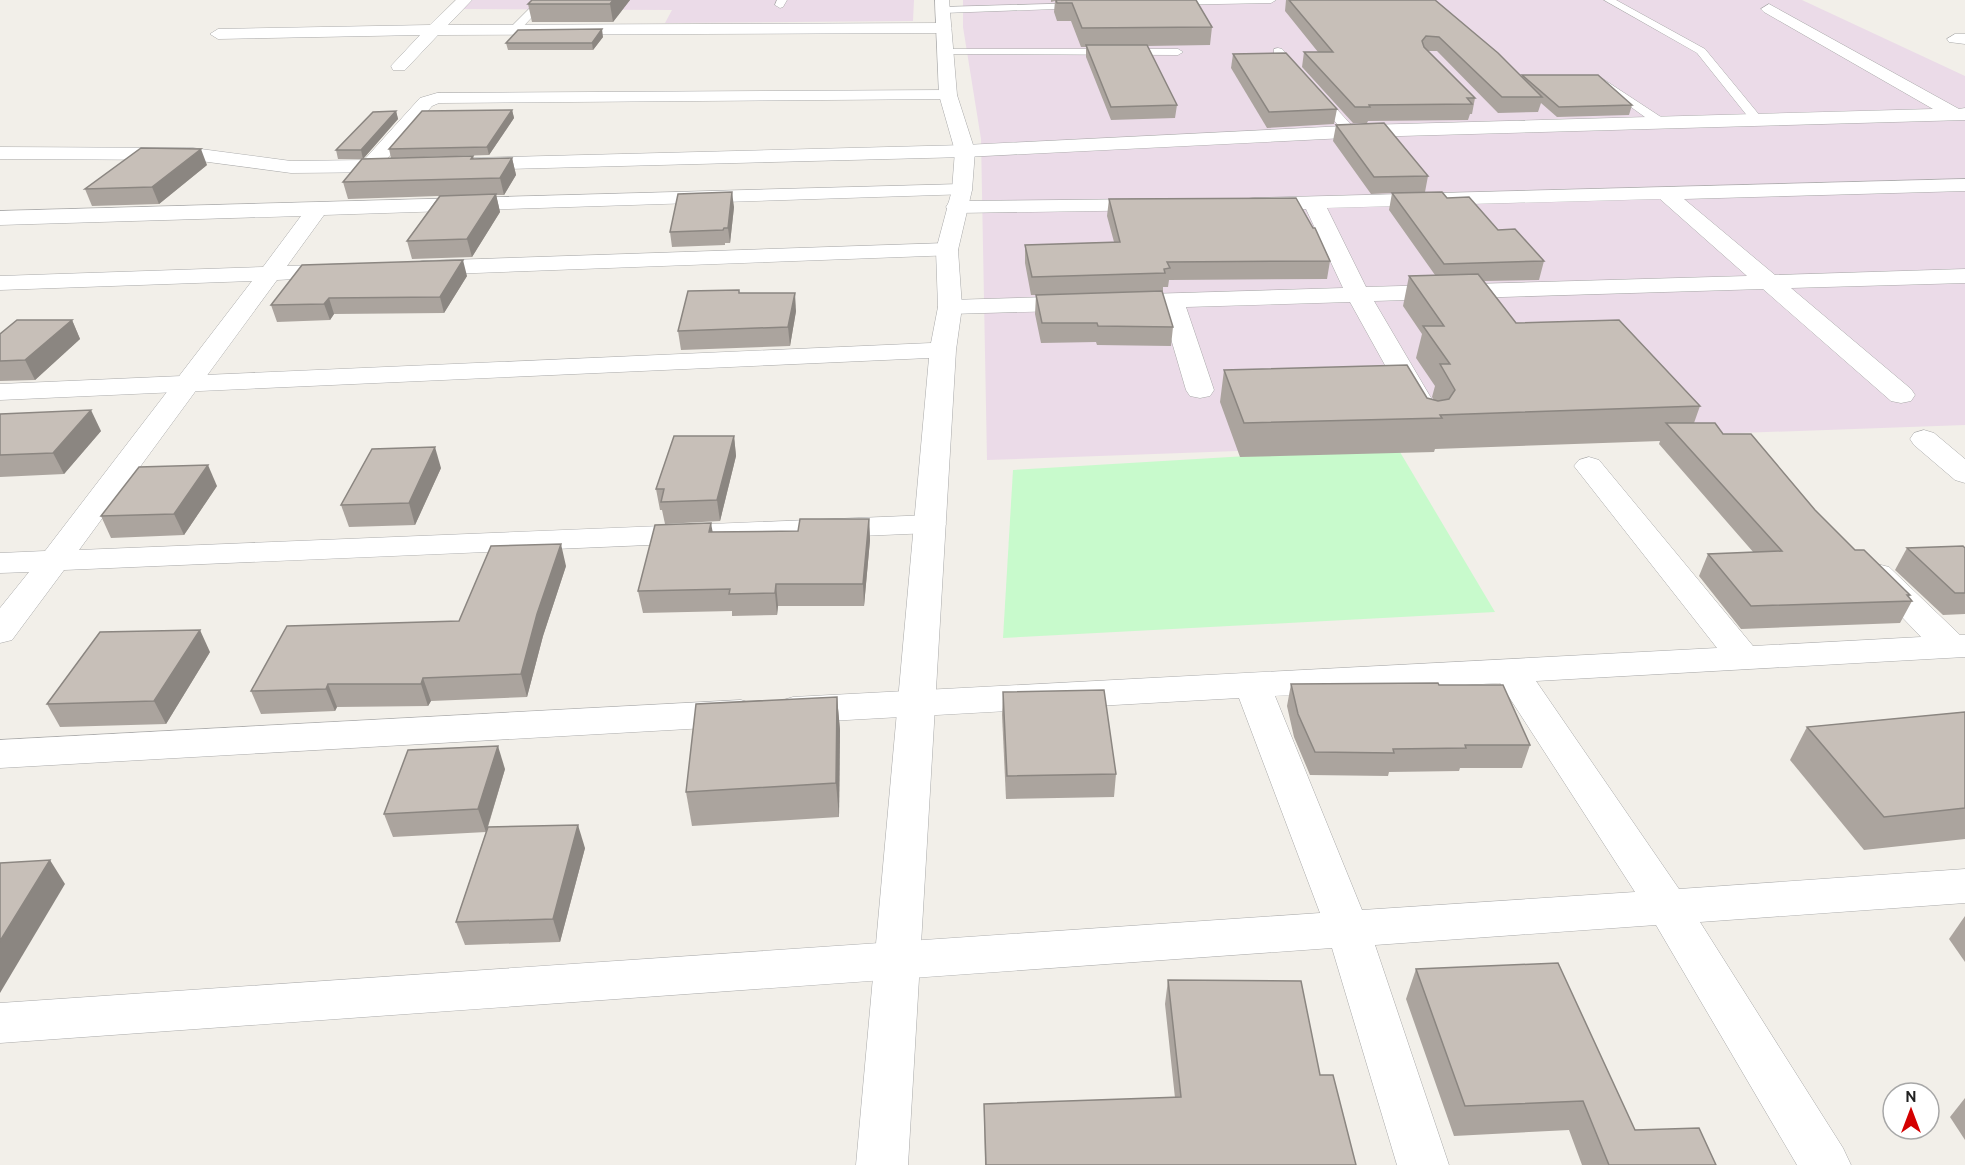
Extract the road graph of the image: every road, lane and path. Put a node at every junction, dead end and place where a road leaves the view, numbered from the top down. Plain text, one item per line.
1 (465, 0) edge
2 (543, 0) edge
3 (1271, 0) edge
4 (1609, 0) edge
5 (1154, 3) edge
6 (1095, 5) edge
7 (1769, 9) dead end
8 (944, 23) edge
9 (515, 29) junction
10 (434, 30) junction
11 (218, 34) dead end
12 (1278, 51) edge
13 (1178, 52) edge
14 (399, 66) dead end
15 (1604, 82) edge
16 (948, 95) junction
17 (1482, 111) dead end
18 (1960, 114) edge
19 (1757, 120) junction
20 (1660, 122) junction
21 (1497, 127) junction
22 (1350, 131) junction
23 (965, 151) junction
24 (0, 153) edge
25 (450, 165) edge
26 (416, 166) edge
27 (369, 167) junction
28 (1965, 185) edge
29 (1666, 194) junction
30 (959, 199) junction
31 (1231, 204) edge
32 (1314, 204) junction
33 (1171, 205) edge
34 (317, 209) junction
35 (0, 218) edge
36 (947, 250) junction
37 (401, 269) edge
38 (366, 270) edge
39 (271, 274) junction
40 (1962, 279) edge
41 (0, 283) edge
42 (1768, 283) junction
43 (1358, 295) junction
44 (1172, 300) junction
45 (950, 307) junction
46 (943, 350) junction
47 (190, 383) junction
48 (1200, 390) dead end
49 (0, 392) edge
50 (1901, 396) dead end
51 (1431, 424) edge
52 (1924, 439) dead end
53 (1589, 466) dead end
54 (1965, 474) edge
55 (930, 524) junction
56 (1858, 555) edge
57 (54, 561) junction
58 (0, 563) edge
59 (0, 632) edge
60 (1958, 646) edge
61 (1744, 658) junction
62 (1510, 671) junction
63 (1252, 685) junction
64 (916, 704) junction
65 (0, 754) edge
66 (1965, 886) edge
67 (1668, 907) junction
68 (1348, 930) junction
69 (897, 961) junction
70 (0, 1023) edge
71 (882, 1165) edge
72 (1423, 1165) edge
73 (1825, 1165) edge

1 - 10 street
2 - 9 lane
3 - 5 lane
4 - 19 lane
6 - 8 lane
7 - 18 street
8 - 9 street
8 - 13 lane
8 - 16 street
9 - 10 street
10 - 11 street
10 - 14 street
12 - 22 lane
15 - 20 lane
16 - 23 street
16 - 27 street
17 - 21 street
18 - 19 street
19 - 20 street
20 - 21 street
21 - 22 street
22 - 23 street
23 - 25 street
23 - 30 street
24 - 27 street
26 - 27 street
28 - 29 street
29 - 32 street
29 - 42 street
30 - 33 street
30 - 34 street
30 - 36 street
31 - 32 street
32 - 43 street
34 - 35 street
34 - 39 street
36 - 37 street
36 - 45 street
38 - 39 street
39 - 41 street
39 - 47 street
40 - 42 street
42 - 43 street
42 - 50 street
43 - 44 street
43 - 51 street
44 - 45 street
44 - 48 street
45 - 46 street
46 - 47 street
46 - 55 street
47 - 49 street
47 - 57 street
52 - 54 street
53 - 61 street
55 - 57 street
55 - 64 street
56 - 60 street
57 - 58 street
57 - 59 street
60 - 61 street
61 - 62 street
62 - 63 street
62 - 67 street
63 - 64 street
63 - 68 street
64 - 65 street
64 - 69 street
66 - 67 street
67 - 68 street
67 - 73 street
68 - 69 street
68 - 72 street
69 - 70 street
69 - 71 street

